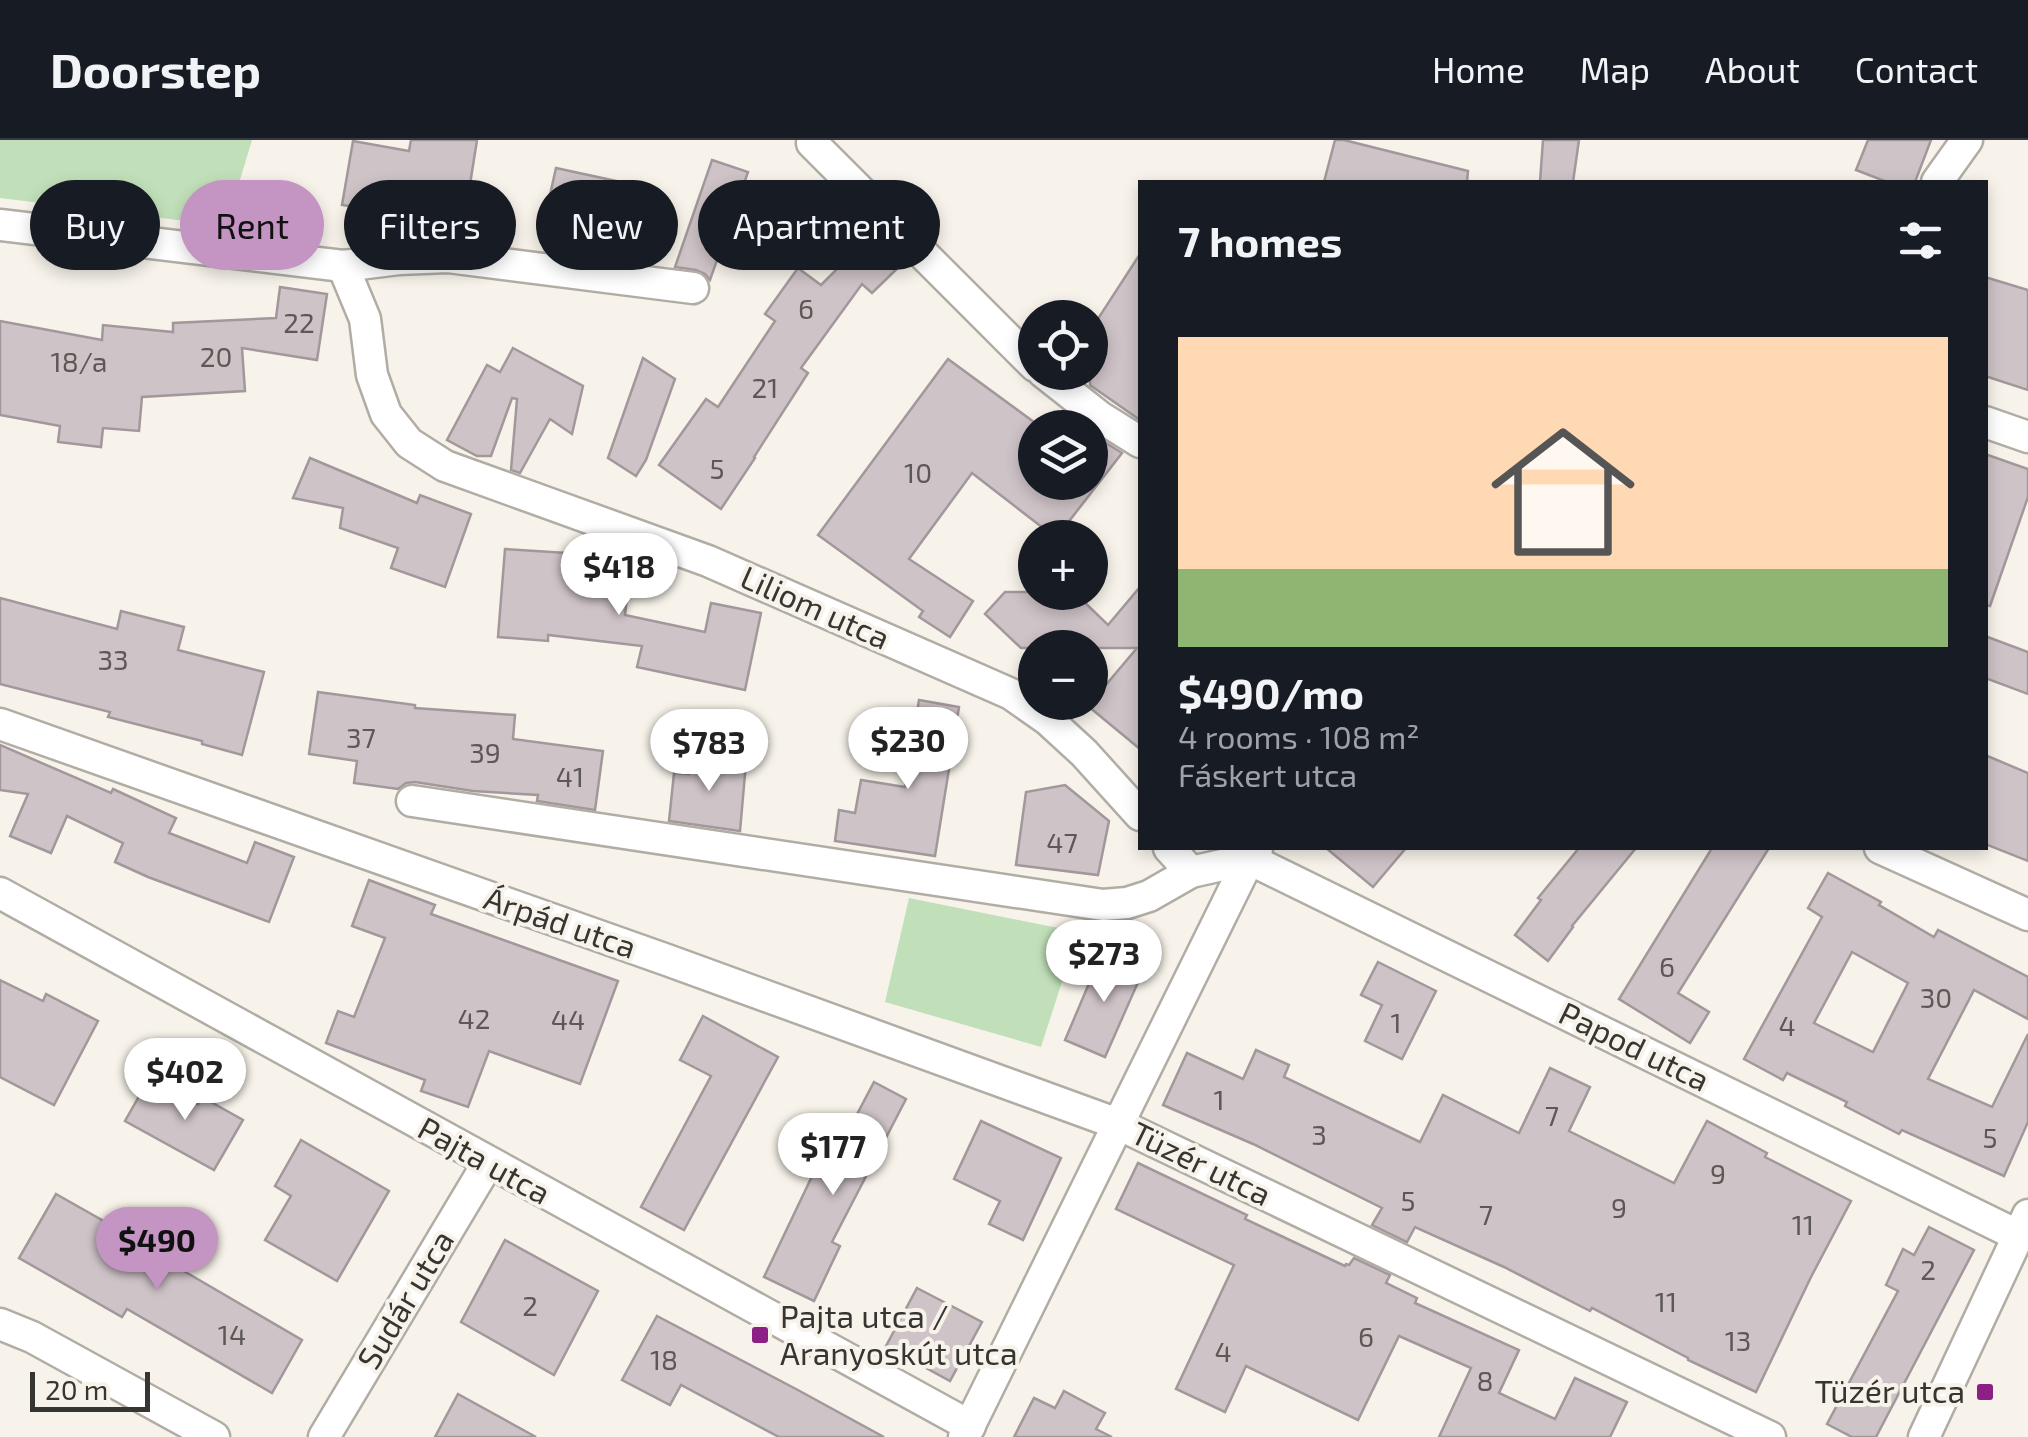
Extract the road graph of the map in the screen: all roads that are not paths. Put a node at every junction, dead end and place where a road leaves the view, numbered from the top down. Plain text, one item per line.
1 (1968, 140) edge
2 (812, 143) dead end
3 (1938, 180) edge
4 (0, 225) edge
5 (342, 266) junction
6 (694, 288) dead end
7 (1018, 349) edge
8 (1066, 390) edge
9 (1988, 423) edge
10 (2028, 437) edge
11 (1138, 441) edge
12 (0, 724) edge
13 (412, 800) dead end
14 (1138, 813) edge
15 (1171, 850) edge
16 (1884, 850) edge
17 (1254, 853) edge
18 (1191, 872) junction
19 (0, 893) edge
20 (2028, 915) edge
21 (1118, 1124) junction
22 (488, 1163) junction
23 (2024, 1225) edge
24 (0, 1324) edge
25 (967, 1431) edge
26 (214, 1437) edge
27 (324, 1437) edge
28 (1770, 1437) edge
29 (1924, 1437) edge

1 - 3 street
2 - 7 street
4 - 5 street
5 - 6 street
5 - 14 street, Liliom utca
8 - 11 street
9 - 10 street
12 - 21 street, Árpád utca
13 - 18 street
15 - 18 street
16 - 20 street
17 - 18 street
17 - 21 street
17 - 23 street, Papod utca
19 - 22 street, Pajta utca
21 - 25 street
21 - 28 street, Tüzér utca
22 - 25 street, Pajta utca
22 - 27 street, Sudár utca
23 - 29 street
24 - 26 street

